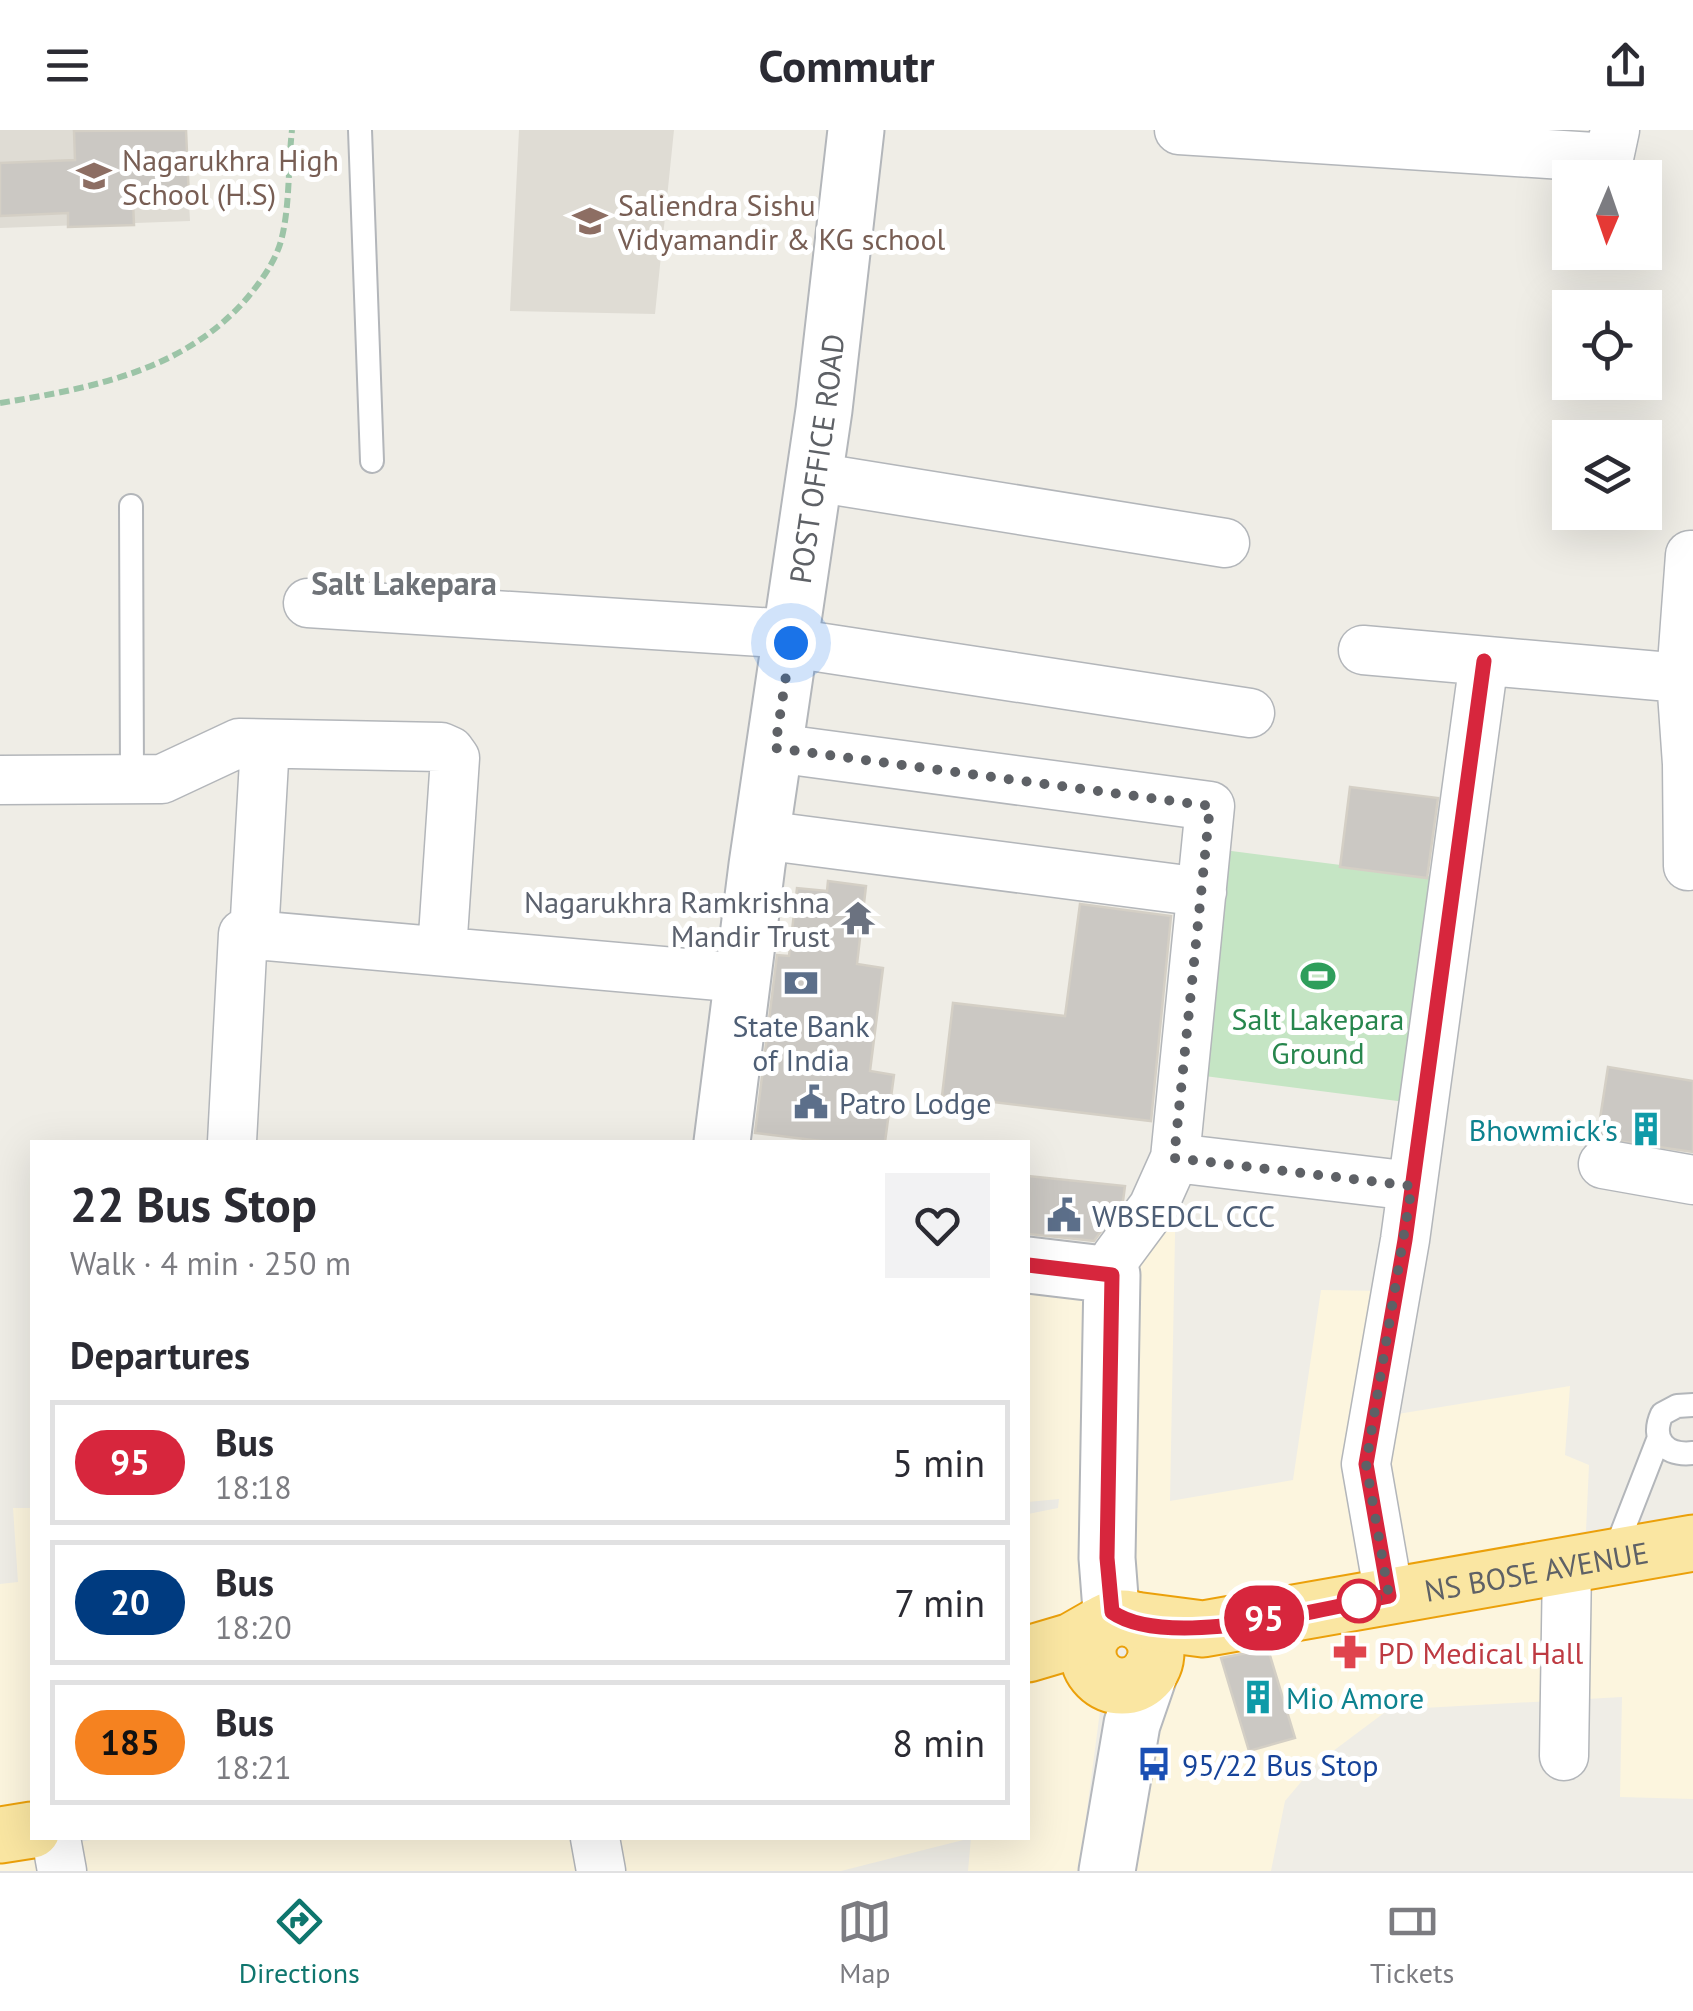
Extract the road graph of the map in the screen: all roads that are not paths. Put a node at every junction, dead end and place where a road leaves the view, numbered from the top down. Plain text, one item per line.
1 (360, 130) edge
2 (856, 130) edge
3 (1179, 130) edge
4 (1615, 130) edge
5 (372, 461) dead end
6 (814, 477) junction
7 (131, 506) dead end
8 (1225, 543) dead end
9 (1693, 555) edge
10 (308, 603) dead end
11 (791, 638) junction
12 (1363, 650) dead end
13 (1484, 661) junction
14 (1680, 678) junction
15 (1250, 713) dead end
16 (265, 744) junction
17 (775, 748) junction
18 (132, 779) junction
19 (0, 780) edge
20 (762, 835) junction
21 (1688, 866) dead end
22 (1202, 892) junction
23 (254, 935) junction
24 (442, 952) junction
25 (742, 978) junction
26 (232, 1140) edge
27 (722, 1140) edge
28 (1174, 1158) junction
29 (1603, 1164) dead end
30 (1693, 1180) edge
31 (1412, 1186) junction
32 (1030, 1265) edge
33 (1112, 1275) junction
34 (1693, 1405) edge
35 (1658, 1440) junction
36 (1693, 1454) edge
37 (1693, 1543) edge
38 (1590, 1561) junction
39 (1389, 1596) junction
40 (1117, 1650) junction
41 (1032, 1654) edge
42 (1564, 1756) dead end
43 (30, 1830) edge
44 (0, 1835) edge
45 (56, 1840) edge
46 (595, 1840) edge
47 (62, 1871) edge
48 (602, 1871) edge
49 (1107, 1871) edge

1 - 5 lane
2 - 6 street, POST OFFICE ROAD
3 - 4 street
6 - 8 street
6 - 11 street, POST OFFICE ROAD
7 - 18 lane
9 - 14 street
10 - 11 street
11 - 15 street
11 - 17 street, POST OFFICE ROAD
12 - 13 street
13 - 14 street
13 - 31 street
14 - 21 street
16 - 18 street
16 - 23 street
16 - 24 street
17 - 20 street, POST OFFICE ROAD
17 - 22 street
18 - 19 street
20 - 22 street
20 - 25 street, POST OFFICE ROAD
22 - 28 street
23 - 24 street
23 - 26 street
24 - 25 street
25 - 27 street, POST OFFICE ROAD
28 - 31 street
28 - 33 street
29 - 30 street
31 - 39 street
32 - 33 street
33 - 40 street
34 - 35 lane
35 - 36 lane
35 - 38 lane
37 - 38 highway, NS BOSE AVENUE
38 - 39 highway, NS BOSE AVENUE
38 - 42 street
39 - 40 highway, NS BOSE AVENUE
40 - 41 highway
40 - 49 street
43 - 44 highway
45 - 47 street
46 - 48 street

